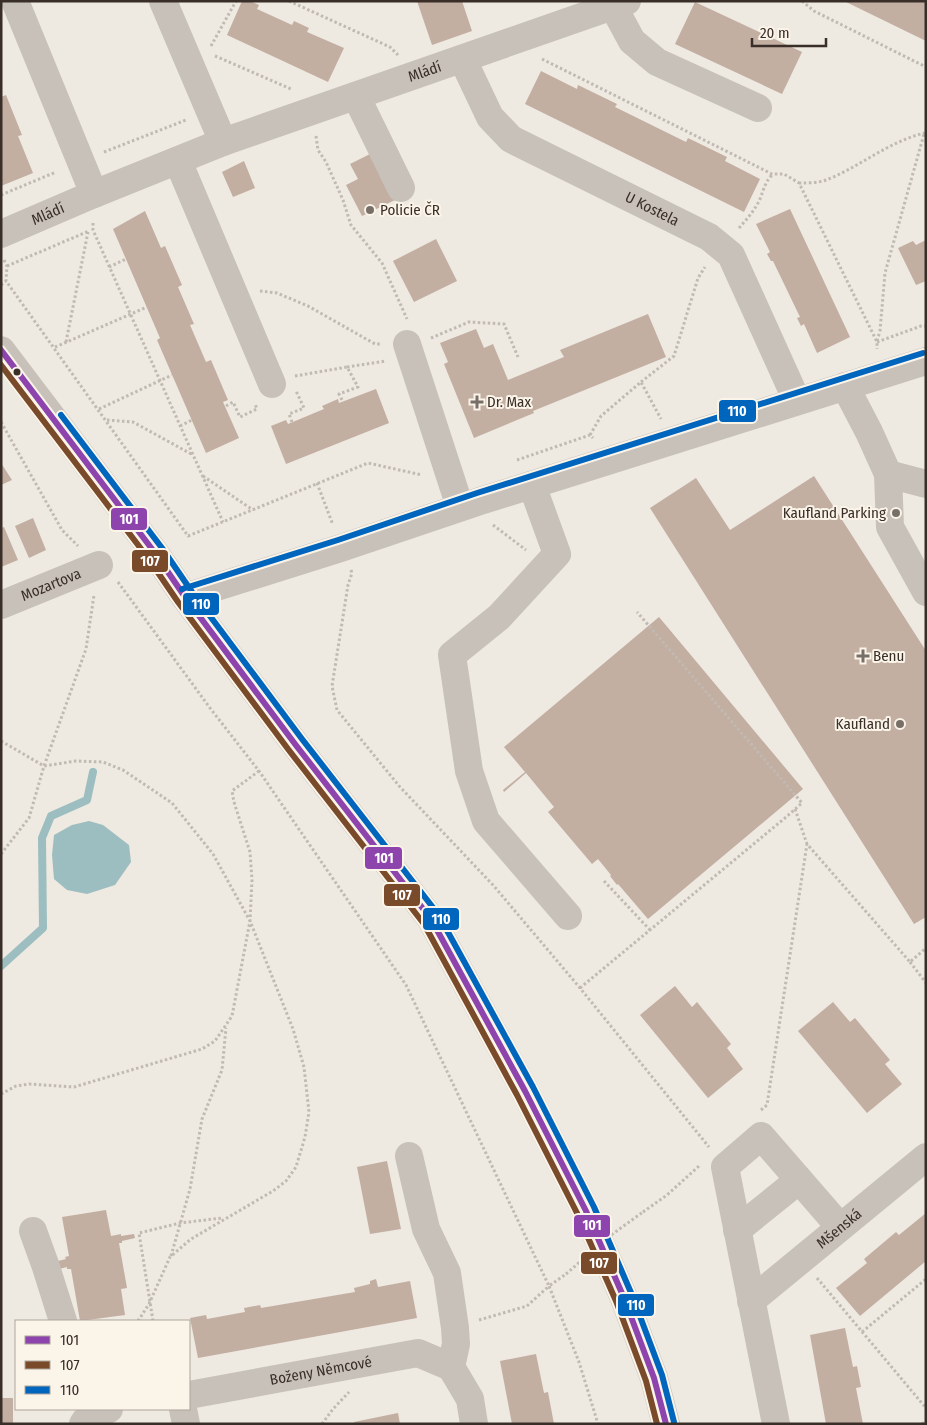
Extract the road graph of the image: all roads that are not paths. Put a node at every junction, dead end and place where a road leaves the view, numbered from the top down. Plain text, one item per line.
1 (14, 1) edge
2 (163, 1) edge
3 (620, 4) edge
4 (463, 60) junction
5 (356, 96) junction
6 (758, 108) dead end
7 (223, 142) junction
8 (178, 161) junction
9 (401, 188) dead end
10 (94, 194) junction
11 (1, 234) edge
12 (1, 350) edge
13 (409, 351) road end
14 (926, 361) edge
15 (281, 381) road end
16 (845, 386) junction
17 (797, 401) junction
18 (888, 474) junction
19 (926, 484) edge
20 (532, 485) junction
21 (460, 508) junction
22 (99, 565) road end
23 (926, 592) edge
24 (185, 596) junction
25 (1, 605) edge
26 (568, 916) dead end
27 (409, 1156) dead end
28 (926, 1157) edge
29 (799, 1180) junction
30 (840, 1228) junction
31 (737, 1230) junction
32 (33, 1231) dead end
33 (751, 1301) junction
34 (63, 1320) edge
35 (451, 1367) junction
36 (190, 1395) edge
37 (104, 1410) edge
38 (183, 1410) edge
39 (83, 1424) edge
40 (186, 1424) edge
41 (474, 1424) edge
42 (666, 1424) edge
43 (776, 1424) edge

1 - 10 street
2 - 7 street
3 - 4 street, Mládí
3 - 6 street
4 - 5 street, Mládí
4 - 17 street, U Kostela
5 - 7 street, Mládí
5 - 9 street
7 - 8 street, Mládí
8 - 10 street, Mládí
8 - 15 street
10 - 11 street, Mládí
12 - 24 street
13 - 21 street
14 - 16 street
16 - 17 street
16 - 18 street
17 - 20 street
18 - 19 street
18 - 23 street
20 - 21 street
20 - 26 street
21 - 24 street
22 - 25 street, Mozartova
24 - 42 street
27 - 35 street
28 - 30 street, Mšenská
29 - 30 street
29 - 31 street
29 - 31 street
30 - 33 street, Mšenská
31 - 33 street
32 - 34 street
33 - 43 street
35 - 36 street, Boženy Němcové
35 - 41 street
37 - 39 street
38 - 40 street

